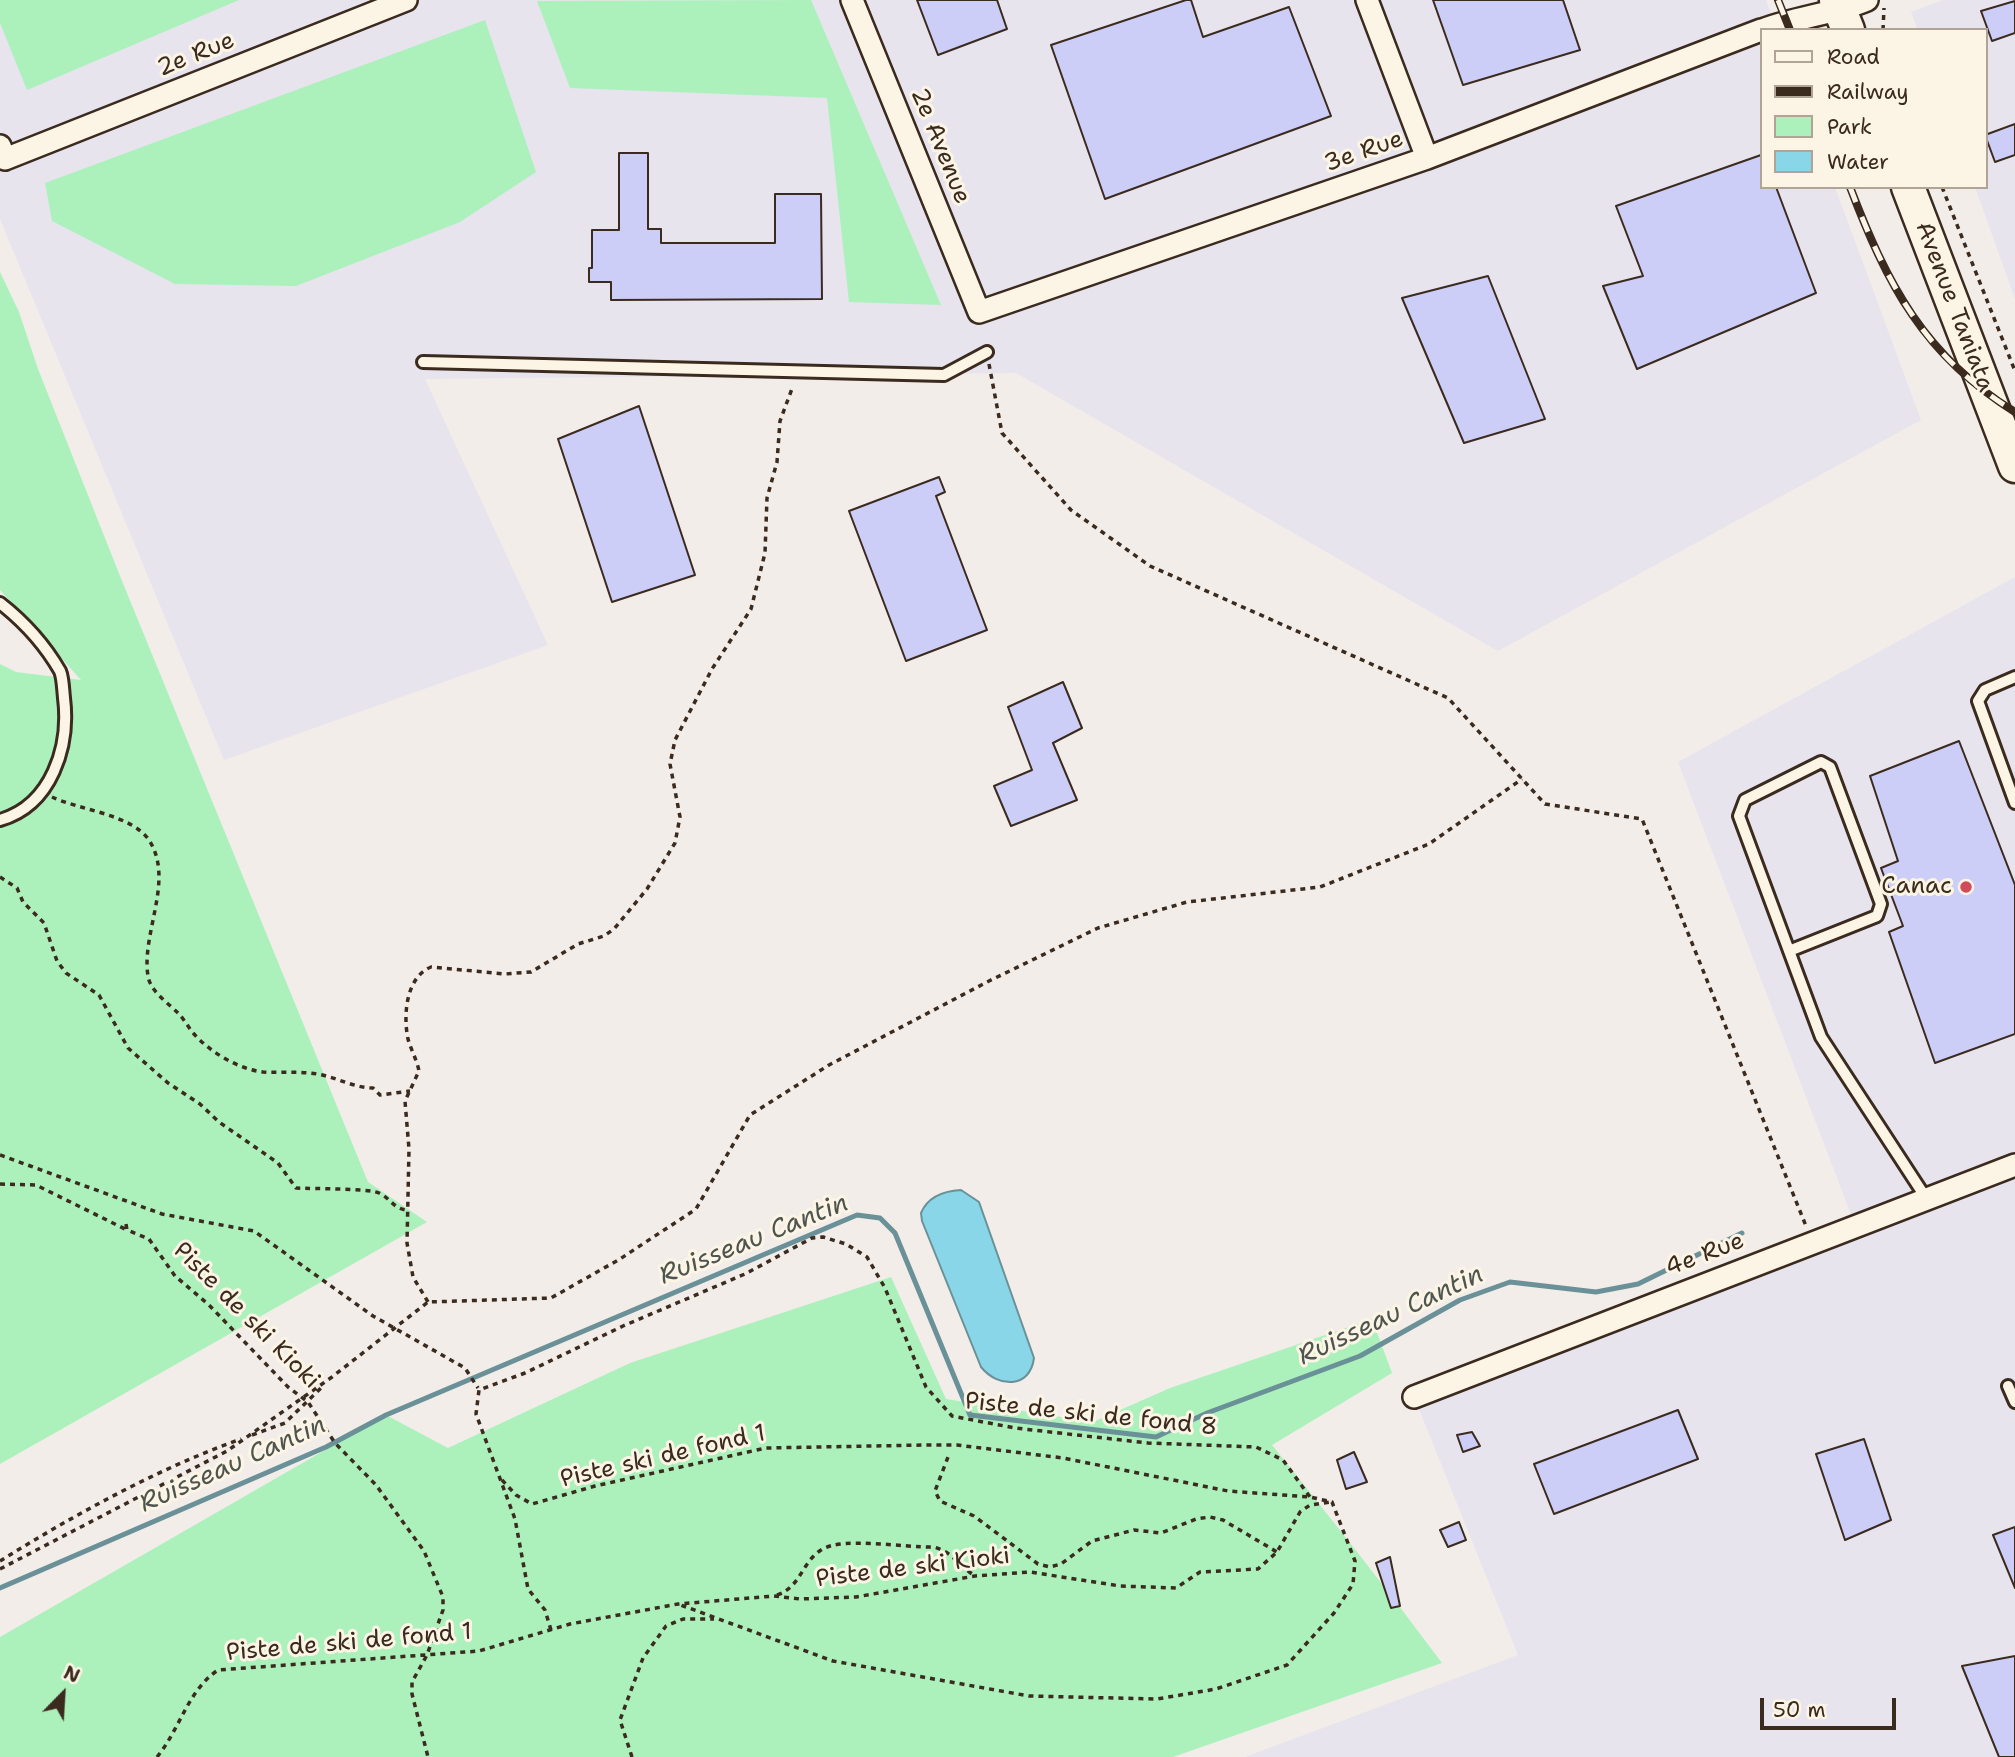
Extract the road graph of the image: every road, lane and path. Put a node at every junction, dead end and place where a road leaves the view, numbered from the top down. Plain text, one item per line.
1 (406, 0) edge
2 (852, 0) edge
3 (1367, 0) edge
4 (1882, 0) edge
5 (1848, 10) edge
6 (1767, 28) edge
7 (1883, 28) edge
8 (1759, 31) edge
9 (2, 155) edge
10 (1427, 158) junction
11 (1909, 189) edge
12 (1943, 189) edge
13 (979, 312) joint
14 (987, 352) joint
15 (423, 362) dead end
16 (800, 371) junction
17 (2015, 371) edge
18 (2015, 466) edge
19 (0, 603) edge
20 (2015, 677) edge
21 (1522, 779) junction
22 (37, 797) junction
23 (2015, 803) edge
24 (0, 820) edge
25 (0, 877) edge
26 (1789, 951) junction
27 (410, 1091) junction
28 (0, 1155) edge
29 (2015, 1164) edge
30 (0, 1184) edge
31 (1926, 1198) junction
32 (407, 1210) junction
33 (126, 1224) dead end
34 (127, 1230) junction
35 (1812, 1241) junction
36 (428, 1302) junction
37 (394, 1328) junction
38 (2008, 1386) dead end
39 (479, 1389) junction
40 (1414, 1398) dead end
41 (303, 1399) junction
42 (2015, 1402) edge
43 (247, 1437) junction
44 (948, 1457) dead end
45 (502, 1480) junction
46 (1310, 1497) junction
47 (1332, 1502) junction
48 (1277, 1552) junction
49 (0, 1561) edge
50 (0, 1569) edge
51 (975, 1576) junction
52 (774, 1596) junction
53 (711, 1600) joint
54 (678, 1604) junction
55 (719, 1619) junction
56 (551, 1630) junction
57 (427, 1655) junction
58 (157, 1757) edge
59 (428, 1757) edge
60 (632, 1757) edge

1 - 9 street, 2e Rue
2 - 13 street, 2e Avenue
3 - 10 street
4 - 7 path
5 - 6 street, 3e Rue
8 - 10 street, 3e Rue
10 - 13 street, 3e Rue
11 - 18 main road, Avenue Taniata
12 - 17 path, Avenue Taniata
14 - 16 lane
14 - 21 path
15 - 16 lane
16 - 27 path
19 - 22 lane
20 - 23 lane
21 - 35 path
21 - 36 path
22 - 24 lane
22 - 27 path
25 - 32 path
26 - 26 lane
26 - 31 lane
27 - 32 path
28 - 37 path
29 - 31 street, 4e Rue
30 - 34 path, Piste de ski Kioki
31 - 35 street, 4e Rue
32 - 36 path
33 - 34 path
34 - 41 path, Piste de ski Kioki
35 - 40 street, 4e Rue
36 - 37 path
37 - 39 path
37 - 41 path
38 - 42 lane
39 - 45 path
39 - 46 path, Piste de ski de fond 8
41 - 43 path
41 - 43 path
41 - 57 path, Piste de ski Kioki
43 - 49 path
43 - 50 path
44 - 48 path
45 - 46 path, Piste ski de fond 1
45 - 56 path
46 - 47 path
47 - 48 path, Piste de ski Kioki
47 - 55 path
48 - 51 path, Piste de ski Kioki
51 - 52 path, Piste de ski Kioki
51 - 52 path
52 - 53 path, Piste de ski Kioki
53 - 54 path, Piste de ski de fond 1
54 - 55 path
54 - 56 path, Piste de ski de fond 1
55 - 60 path
56 - 57 path, Piste de ski de fond 1
57 - 58 path, Piste de ski de fond 1
57 - 59 path, Piste de ski Kioki

